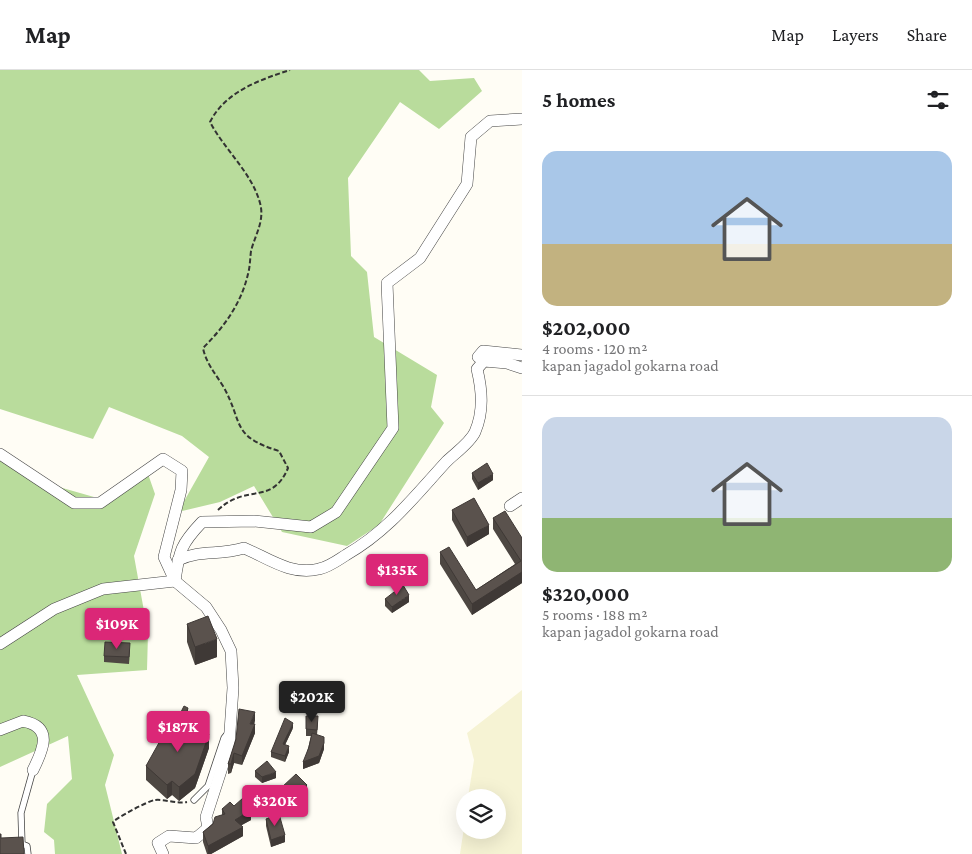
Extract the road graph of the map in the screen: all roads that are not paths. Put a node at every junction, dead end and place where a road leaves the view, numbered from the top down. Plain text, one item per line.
1 (522, 119) edge
2 (522, 355) edge
3 (484, 360) junction
4 (522, 368) edge
5 (0, 454) edge
6 (522, 498) edge
7 (510, 506) dead end
8 (178, 560) junction
9 (175, 581) junction
10 (1, 641) edge
11 (0, 730) edge
12 (230, 732) junction
13 (33, 770) joint
14 (194, 800) road end
15 (28, 854) edge
16 (163, 854) edge

1 - 8 street
2 - 3 street
3 - 4 street
3 - 8 street
5 - 9 street
6 - 7 street
8 - 9 street
9 - 10 street
9 - 12 street
11 - 13 street
12 - 14 lane
12 - 16 street
13 - 15 lane

